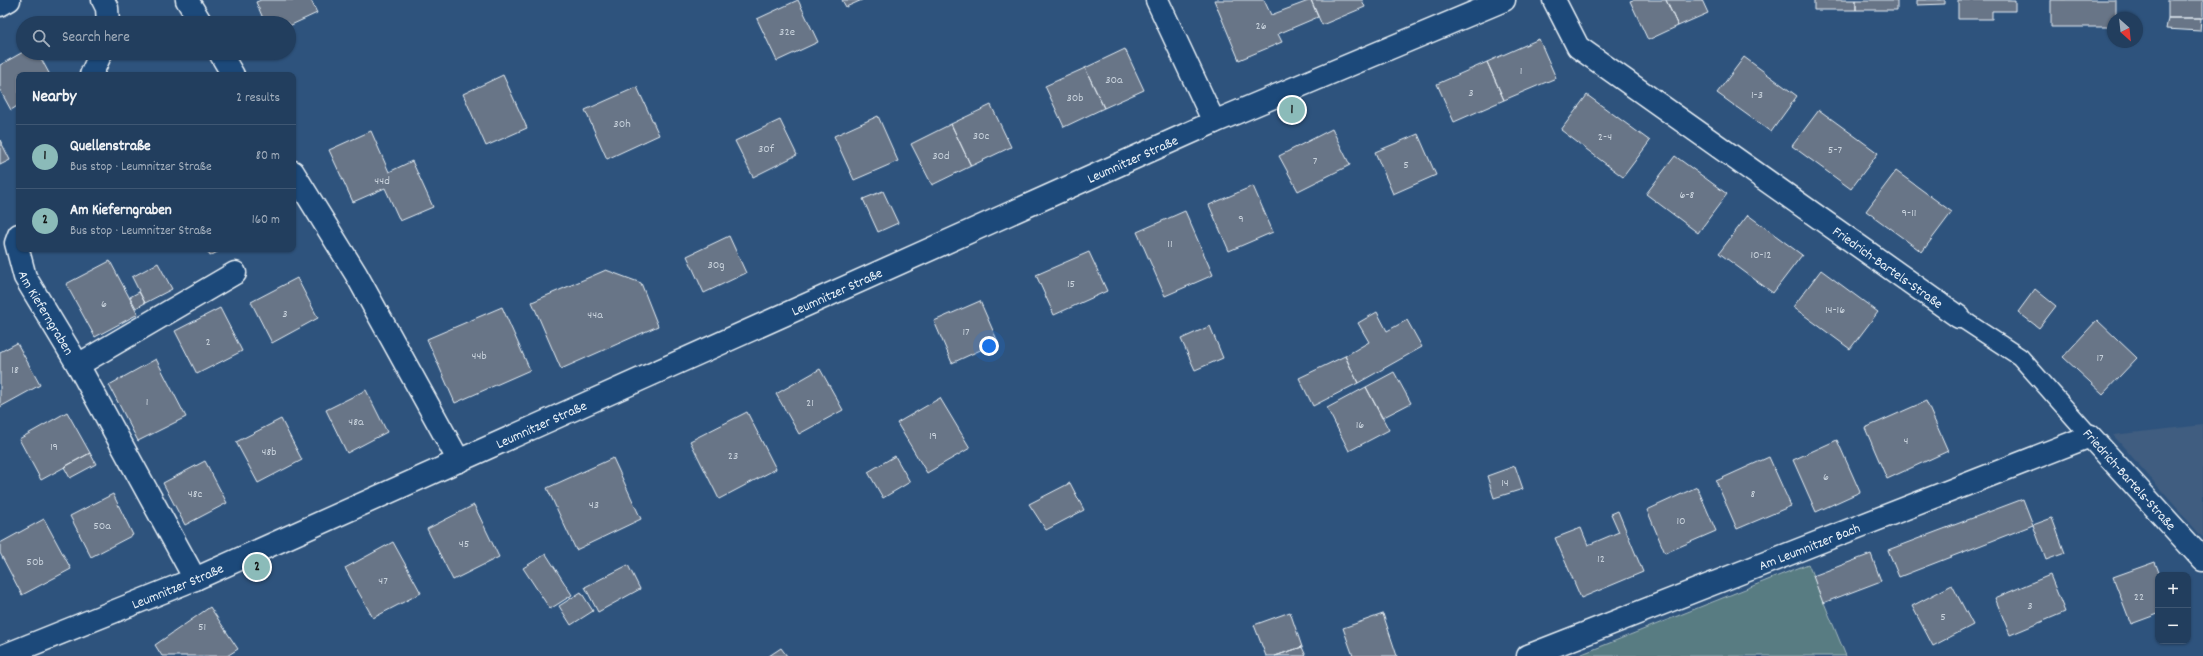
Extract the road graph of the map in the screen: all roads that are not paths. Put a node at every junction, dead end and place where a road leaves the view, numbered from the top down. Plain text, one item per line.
1 (9, 0) edge
2 (103, 0) edge
3 (187, 0) edge
4 (1157, 0) edge
5 (1504, 0) edge
6 (1554, 0) edge
7 (0, 5) edge
8 (108, 16) edge
9 (197, 16) edge
10 (98, 60) edge
11 (224, 60) edge
12 (92, 72) edge
13 (231, 72) edge
14 (1214, 122) junction
15 (296, 177) edge
16 (18, 252) edge
17 (236, 273) dead end
18 (1959, 317) joint
19 (78, 365) junction
20 (2090, 436) junction
21 (459, 461) junction
22 (2203, 560) edge
23 (195, 579) junction
24 (3, 656) edge
25 (1528, 656) edge

1 - 7 street
2 - 8 street
3 - 9 street
4 - 14 street
5 - 14 street, Leumnitzer Straße
6 - 18 street, Friedrich-Bartels-Straße
10 - 12 street
11 - 13 street
14 - 21 street, Leumnitzer Straße
15 - 21 street
16 - 19 street, Am Kieferngraben
17 - 19 street, Am Kieferngraben
18 - 20 lane, Friedrich-Bartels-Straße
19 - 23 street, Am Kieferngraben
20 - 22 street, Friedrich-Bartels-Straße
20 - 25 street, Am Leumnitzer Bach
21 - 23 street, Leumnitzer Straße
23 - 24 street, Leumnitzer Straße

